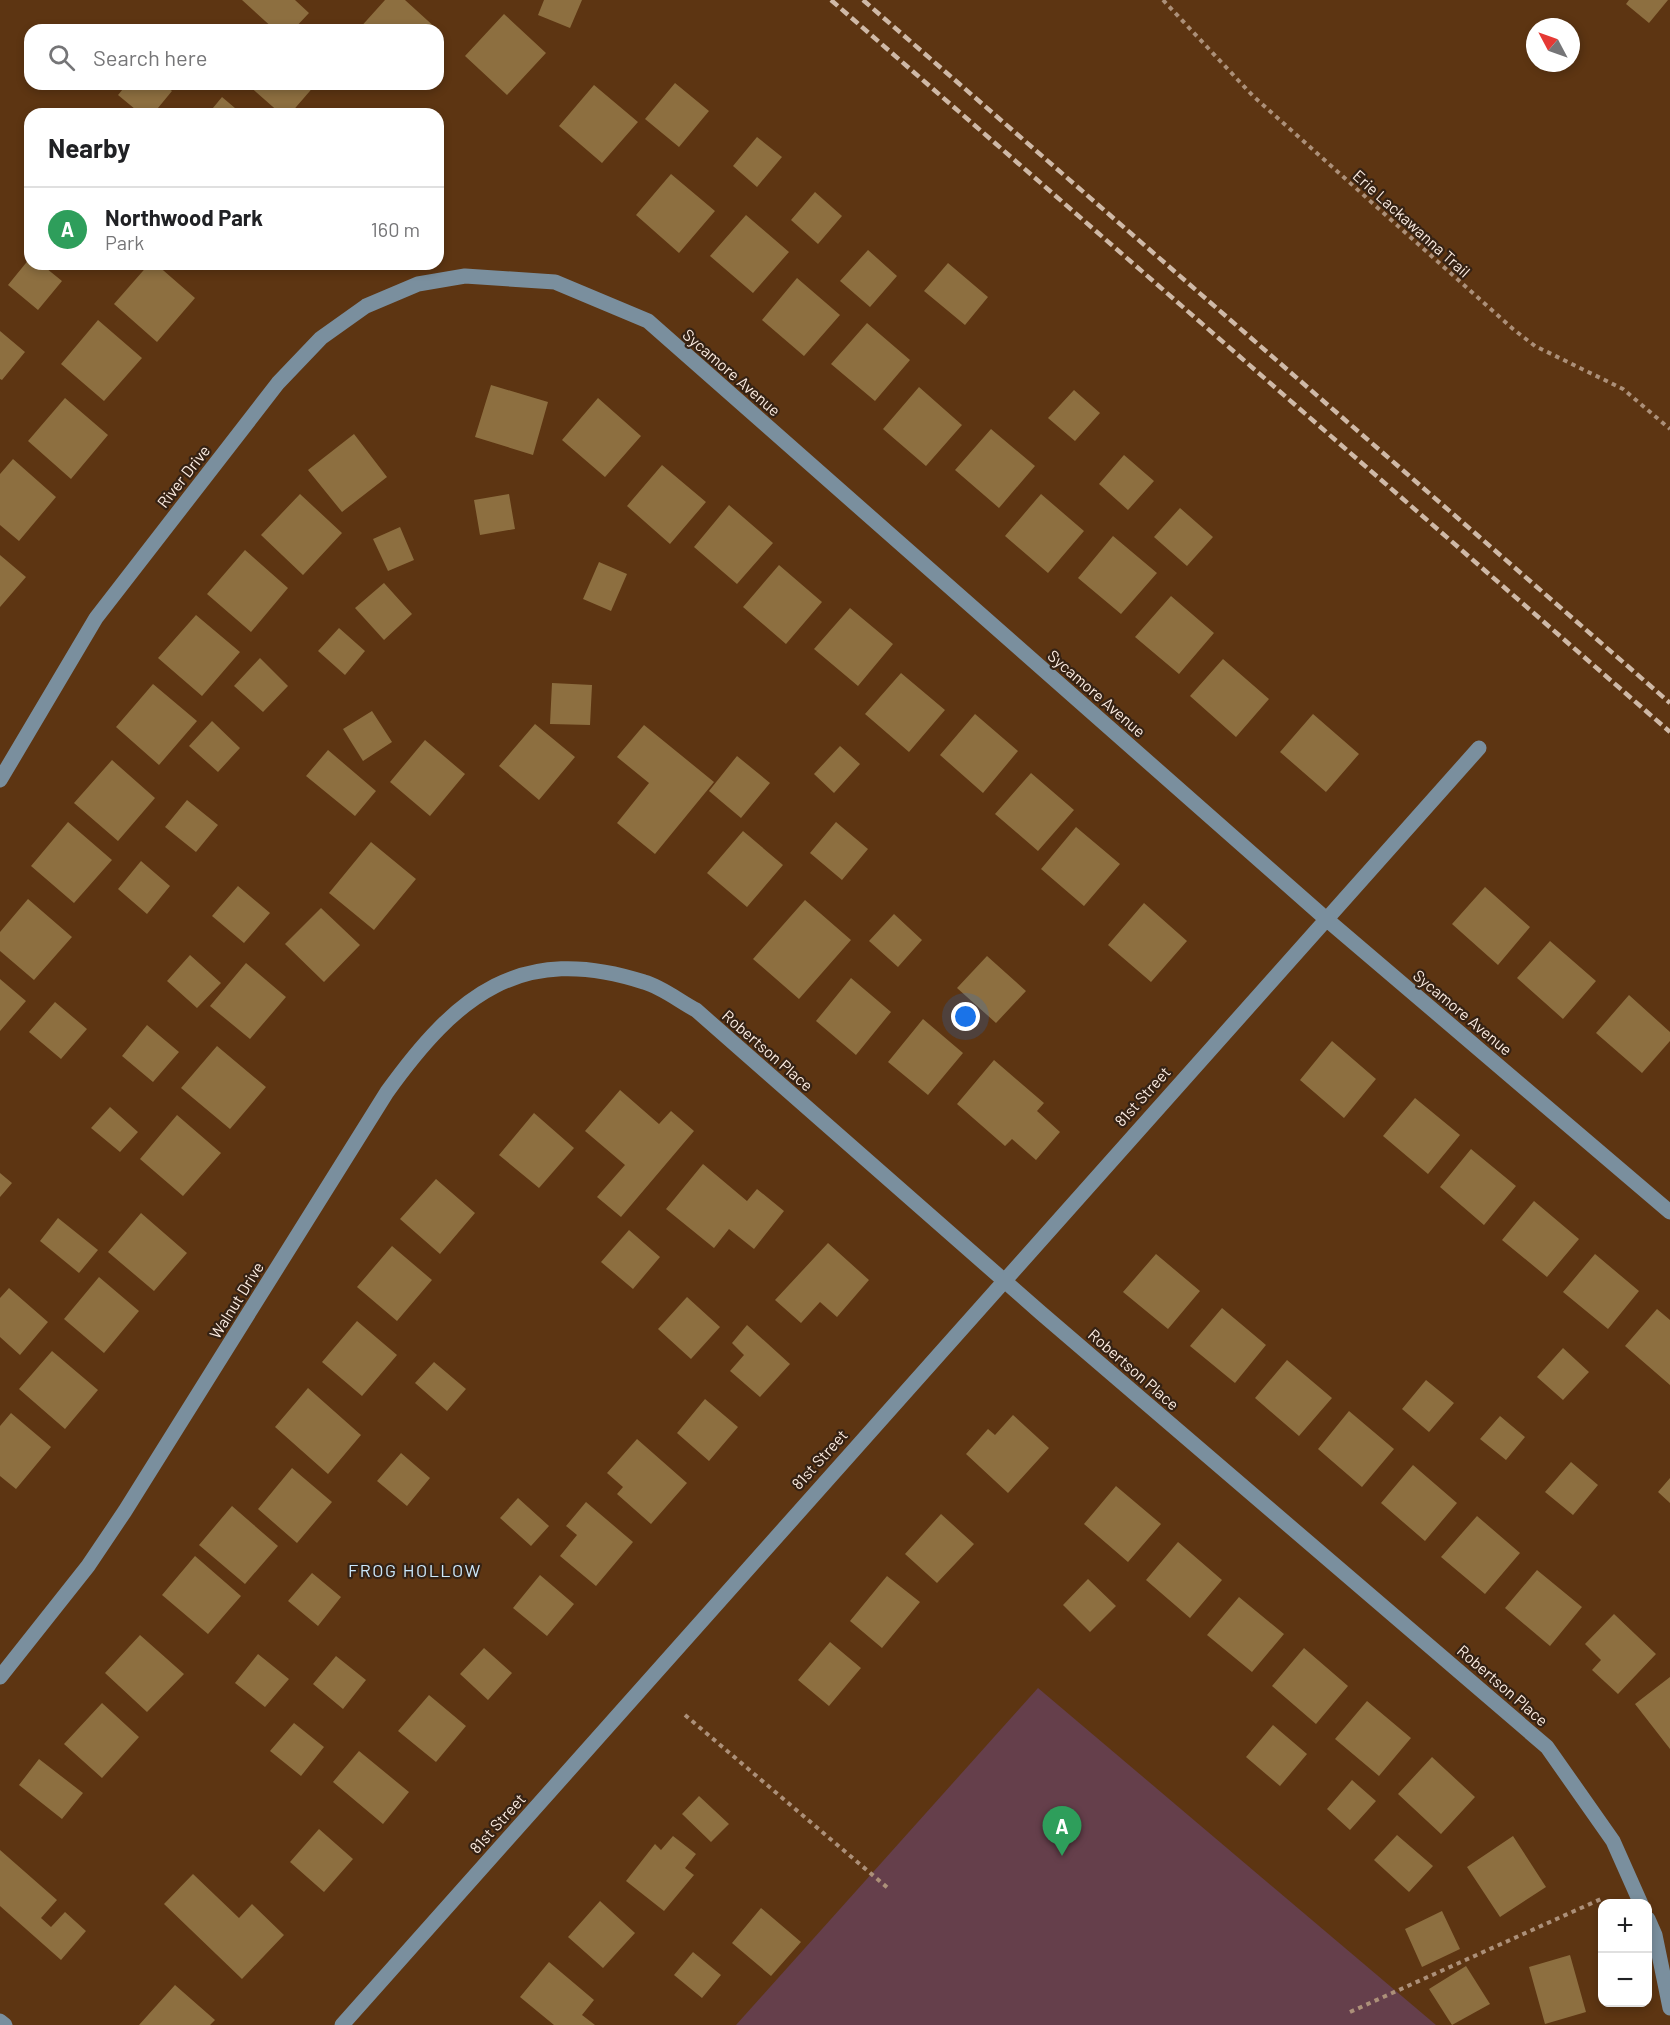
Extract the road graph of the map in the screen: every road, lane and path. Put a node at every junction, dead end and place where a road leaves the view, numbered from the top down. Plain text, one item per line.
1 (1163, 0) edge
2 (465, 276) joint
3 (1670, 429) edge
4 (1479, 748) dead end
5 (0, 780) edge
6 (1325, 918) junction
7 (528, 972) joint
8 (1670, 1212) edge
9 (1003, 1280) junction
10 (0, 1677) edge
11 (685, 1716) dead end
12 (889, 1889) dead end
13 (1639, 1899) edge
14 (1598, 1900) edge
15 (1652, 1929) edge
16 (1670, 2008) edge
17 (1350, 2012) dead end
18 (0, 2020) edge
19 (5, 2025) edge
20 (342, 2025) edge

1 - 3 path, Erie Lackawanna Trail
2 - 5 street, River Drive
2 - 6 street, Sycamore Avenue
4 - 6 street, 81st Street
6 - 8 street, Sycamore Avenue
6 - 9 street, 81st Street
7 - 9 street, Robertson Place
7 - 10 street, Walnut Drive
9 - 13 street, Robertson Place
9 - 20 street, 81st Street
11 - 12 path
14 - 17 path
15 - 16 street
18 - 19 street

